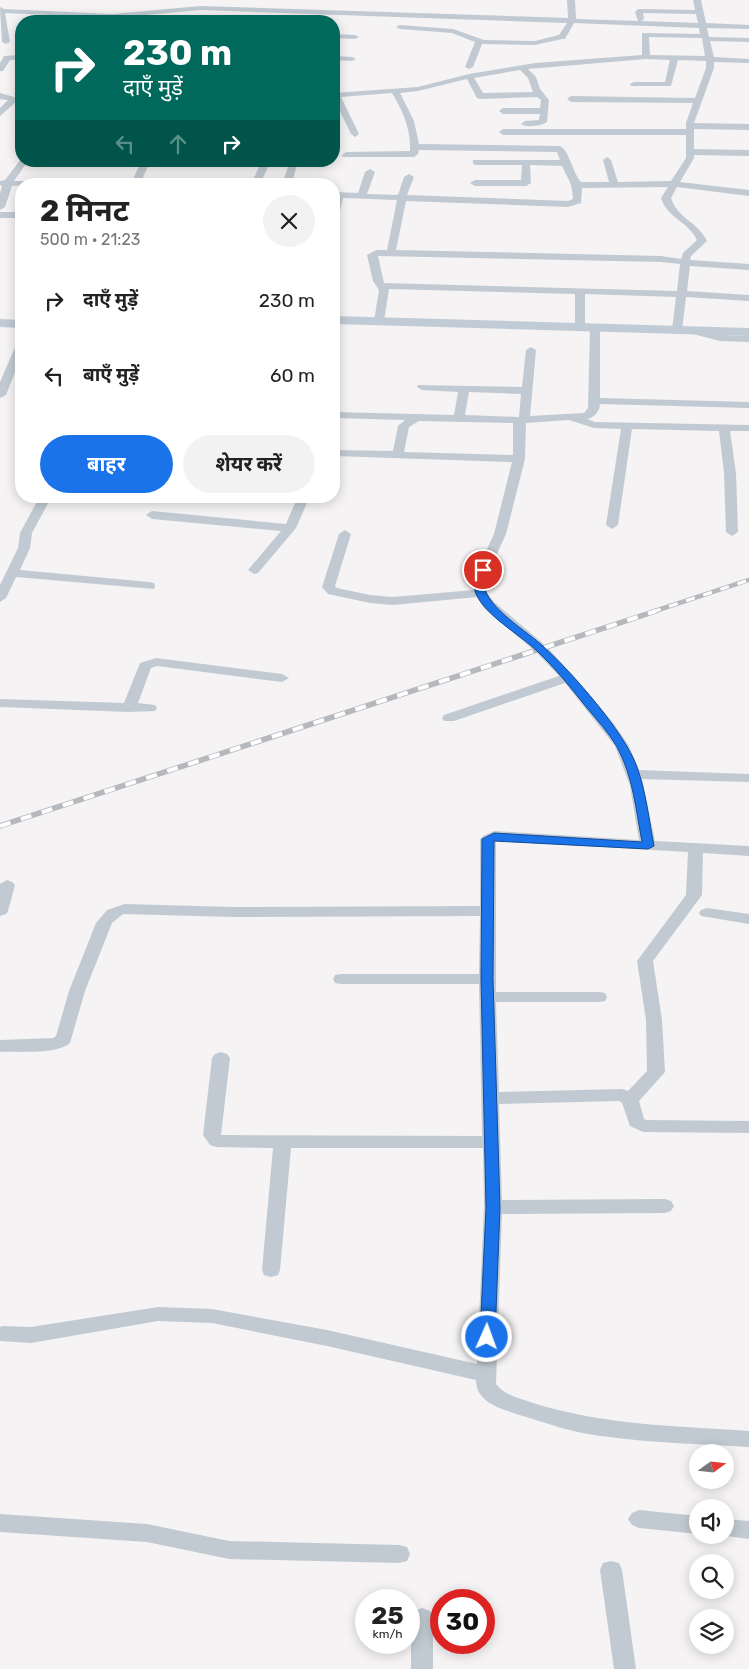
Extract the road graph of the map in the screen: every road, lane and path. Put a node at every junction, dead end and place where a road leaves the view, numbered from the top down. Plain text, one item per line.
1 (571, 0) edge
2 (697, 0) edge
3 (207, 4) edge
4 (244, 9) junction
5 (1, 10) edge
6 (700, 12) junction
7 (94, 15) edge
8 (120, 15) edge
9 (241, 15) edge
10 (640, 19) dead end
11 (572, 21) junction
12 (704, 25) junction
13 (400, 27) dead end
14 (749, 27) edge
15 (340, 36) edge
16 (355, 36) dead end
17 (706, 37) junction
18 (749, 40) edge
19 (6, 42) dead end
20 (482, 42) junction
21 (15, 57) edge
22 (646, 57) junction
23 (340, 58) edge
24 (675, 58) junction
25 (352, 59) dead end
26 (710, 59) junction
27 (749, 60) edge
28 (469, 66) dead end
29 (522, 67) junction
30 (0, 69) edge
31 (469, 76) junction
32 (634, 84) dead end
33 (395, 91) junction
34 (541, 94) junction
35 (340, 95) edge
36 (504, 95) junction
37 (0, 96) edge
38 (571, 99) dead end
39 (15, 100) edge
40 (697, 101) junction
41 (15, 102) edge
42 (340, 105) edge
43 (544, 111) junction
44 (0, 113) edge
45 (749, 126) edge
46 (690, 129) junction
47 (503, 132) junction
48 (355, 134) dead end
49 (415, 146) junction
50 (477, 147) junction
51 (502, 148) junction
52 (690, 152) junction
53 (749, 153) edge
54 (346, 155) dead end
55 (607, 160) dead end
56 (526, 162) junction
57 (566, 163) junction
58 (19, 167) edge
59 (145, 167) edge
60 (265, 167) edge
61 (370, 172) dead end
62 (475, 172) junction
63 (409, 177) dead end
64 (138, 178) edge
65 (258, 178) edge
66 (4, 183) edge
67 (614, 184) junction
68 (674, 184) junction
69 (578, 185) junction
70 (749, 193) edge
71 (340, 195) edge
72 (362, 196) junction
73 (402, 197) junction
74 (474, 200) junction
75 (0, 207) edge
76 (15, 215) edge
77 (0, 216) edge
78 (391, 253) junction
79 (685, 262) junction
80 (749, 267) edge
81 (382, 286) junction
82 (580, 291) junction
83 (683, 294) junction
84 (749, 298) edge
85 (340, 320) edge
86 (379, 321) junction
87 (0, 323) edge
88 (15, 324) edge
89 (587, 328) junction
90 (677, 330) junction
91 (749, 330) edge
92 (693, 331) junction
93 (749, 339) edge
94 (531, 350) dead end
95 (15, 359) edge
96 (422, 386) dead end
97 (464, 388) junction
98 (527, 391) junction
99 (0, 395) edge
100 (595, 401) junction
101 (749, 405) edge
102 (340, 415) edge
103 (569, 417) junction
104 (415, 418) junction
105 (459, 419) junction
106 (521, 420) junction
107 (627, 426) junction
108 (724, 428) junction
109 (749, 428) edge
110 (340, 453) edge
111 (398, 455) junction
112 (517, 465) junction
113 (42, 503) edge
114 (301, 503) edge
115 (152, 514) dead end
116 (612, 526) dead end
117 (290, 528) junction
118 (732, 532) dead end
119 (345, 534) dead end
120 (254, 570) dead end
121 (12, 572) junction
122 (149, 586) dead end
123 (481, 593) junction
124 (0, 598) edge
125 (282, 678) dead end
126 (568, 678) junction
127 (0, 703) edge
128 (129, 708) junction
129 (150, 708) dead end
130 (449, 718) dead end
131 (634, 774) junction
132 (749, 778) edge
133 (648, 846) junction
134 (696, 848) junction
135 (749, 851) edge
136 (7, 885) dead end
137 (0, 911) edge
138 (488, 911) junction
139 (707, 913) dead end
140 (749, 919) edge
141 (341, 979) dead end
142 (487, 979) junction
143 (488, 997) junction
144 (599, 997) dead end
145 (0, 1046) edge
146 (221, 1058) dead end
147 (490, 1098) junction
148 (630, 1100) junction
149 (749, 1127) edge
150 (283, 1141) junction
151 (491, 1142) junction
152 (665, 1206) dead end
153 (493, 1208) junction
154 (271, 1270) dead end
155 (1, 1337) edge
156 (486, 1374) junction
157 (749, 1439) edge
158 (639, 1519) dead end
159 (0, 1523) edge
160 (689, 1524) edge
161 (734, 1529) edge
162 (749, 1530) edge
163 (399, 1554) dead end
164 (611, 1570) dead end
165 (422, 1618) dead end
166 (422, 1669) edge
167 (625, 1669) edge

1 - 11 street
2 - 6 street
3 - 4 street
3 - 8 street
4 - 9 street
4 - 11 street
5 - 7 street
5 - 19 street
6 - 10 street
6 - 12 street
11 - 12 street
11 - 20 street
12 - 14 street
12 - 17 street
13 - 20 street
15 - 16 street
17 - 18 street
17 - 22 street
17 - 26 street
20 - 28 street
21 - 30 street
22 - 24 street
22 - 29 street
23 - 25 street
24 - 26 street
24 - 32 street
26 - 27 street
26 - 40 street
29 - 31 street
29 - 34 street
31 - 33 street
31 - 36 street
33 - 35 street
33 - 49 street
34 - 36 street
34 - 43 street
36 - 43 street
37 - 39 street
38 - 40 street
40 - 46 street
41 - 44 street
42 - 48 street
43 - 47 street
45 - 46 street
46 - 47 street
46 - 52 street
47 - 51 street
49 - 50 street
49 - 54 street
50 - 51 street
50 - 62 street
51 - 57 street
52 - 53 street
52 - 68 street
55 - 67 street
56 - 57 street
56 - 62 street
56 - 62 street
57 - 69 street
58 - 66 street
59 - 64 street
60 - 65 street
61 - 72 street
62 - 74 street
63 - 73 street
66 - 75 street
67 - 68 street
67 - 69 street
68 - 70 street
68 - 79 street
69 - 74 street
71 - 72 street
72 - 73 street
73 - 74 street
73 - 78 street
76 - 77 street
78 - 79 street
78 - 81 street
79 - 80 street
79 - 83 street
81 - 82 street
81 - 86 street
82 - 83 street
82 - 89 street
83 - 84 street
83 - 90 street
85 - 86 street
86 - 89 street
87 - 88 street
89 - 90 street
89 - 100 street
90 - 92 street
91 - 92 street
91 - 92 street
92 - 93 street
94 - 98 street
95 - 99 street
96 - 97 street
97 - 98 street
97 - 105 street
98 - 106 street
100 - 101 street
100 - 103 street
102 - 104 street
103 - 106 street
103 - 107 street
104 - 105 street
104 - 111 street
105 - 106 street
106 - 112 street
107 - 108 street
107 - 116 street
108 - 109 street
108 - 118 street
110 - 111 street
111 - 112 street
112 - 123 street
113 - 121 street
114 - 117 street
115 - 117 street
117 - 120 street
119 - 123 street
121 - 122 street
121 - 124 street
123 - 126 street
125 - 128 street
126 - 130 street
126 - 131 street
127 - 128 street
128 - 129 street
131 - 132 street
131 - 133 street
133 - 134 street
133 - 138 street
134 - 135 street
134 - 148 street
136 - 137 street
138 - 142 street
138 - 145 street
139 - 140 street
141 - 142 street
142 - 143 street
143 - 144 street
143 - 147 street
146 - 150 street
147 - 148 street
147 - 151 street
148 - 149 street
150 - 151 street
150 - 154 street
151 - 153 street
152 - 153 street
153 - 156 street
155 - 156 street
156 - 157 street
158 - 160 street
159 - 163 street
161 - 162 street
164 - 167 street
165 - 166 street

